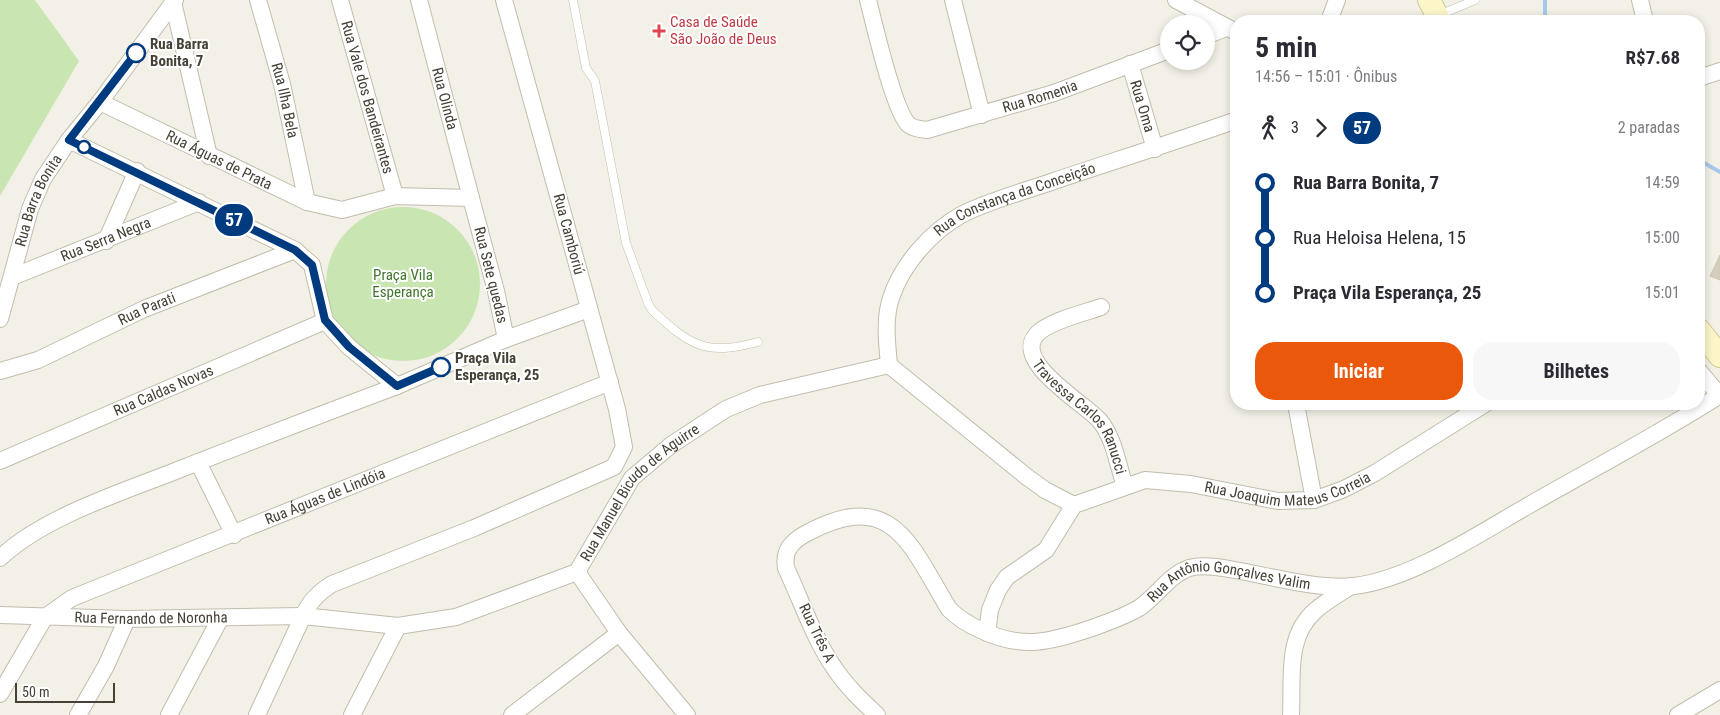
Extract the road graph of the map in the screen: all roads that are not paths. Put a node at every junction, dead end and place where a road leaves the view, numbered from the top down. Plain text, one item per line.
1 (258, 0) edge
2 (340, 0) edge
3 (419, 0) edge
4 (504, 0) edge
5 (573, 0) edge
6 (868, 0) edge
7 (953, 0) edge
8 (1176, 0) edge
9 (1337, 0) edge
10 (1475, 0) edge
11 (1640, 0) edge
12 (174, 1) edge
13 (1435, 12) edge
14 (1331, 15) edge
15 (1644, 15) edge
16 (1230, 29) edge
17 (1230, 30) edge
18 (1215, 34) edge
19 (1160, 53) edge
20 (1130, 64) junction
21 (1720, 71) edge
22 (1705, 76) edge
23 (100, 102) junction
24 (982, 115) junction
25 (1230, 123) edge
26 (69, 140) junction
27 (1155, 149) junction
28 (209, 156) junction
29 (137, 172) junction
30 (395, 196) junction
31 (471, 198) junction
32 (199, 202) junction
33 (307, 202) junction
34 (106, 241) junction
35 (295, 250) junction
36 (12, 277) junction
37 (1101, 307) dead end
38 (589, 309) junction
39 (0, 319) edge
40 (325, 320) junction
41 (1705, 337) edge
42 (506, 340) junction
43 (758, 342) dead end
44 (1720, 356) edge
45 (889, 366) junction
46 (0, 371) edge
47 (1705, 378) edge
48 (610, 382) junction
49 (397, 386) junction
50 (1720, 395) edge
51 (1705, 404) edge
52 (1297, 410) edge
53 (1475, 410) edge
54 (1696, 410) edge
55 (0, 461) edge
56 (198, 462) junction
57 (1125, 486) junction
58 (1314, 500) junction
59 (1074, 505) junction
60 (234, 535) junction
61 (0, 558) edge
62 (786, 568) joint
63 (577, 572) junction
64 (1351, 586) junction
65 (0, 615) edge
66 (303, 616) junction
67 (45, 617) junction
68 (220, 619) junction
69 (127, 620) junction
70 (398, 626) junction
71 (619, 633) junction
72 (987, 633) junction
73 (1720, 690) edge
74 (0, 694) edge
75 (78, 715) edge
76 (169, 715) edge
77 (257, 715) edge
78 (352, 715) edge
79 (512, 715) edge
80 (687, 715) edge
81 (877, 715) edge
82 (1292, 715) edge
83 (1678, 715) edge

1 - 33 street, Rua Ilha Bela
2 - 30 street, Rua Vale dos Bandeirantes
3 - 31 street, Rua Olinda
4 - 38 street, Rua Camboriú
5 - 43 lane
6 - 24 street, Rua Romenia
7 - 24 street
8 - 16 street
9 - 14 street
10 - 13 lane
11 - 15 street
12 - 23 street, Rua Barra Bonita
12 - 28 street
17 - 18 street
19 - 20 street, Rua Romenia
20 - 24 street, Rua Romenia
20 - 27 street, Rua Oma
21 - 22 street
23 - 26 street, Rua Barra Bonita
23 - 28 street, Rua Águas de Prata
25 - 27 street, Rua Constança da Conceição
26 - 29 street
26 - 36 street, Rua Barra Bonita
27 - 45 street, Rua Constança da Conceição
28 - 33 street, Rua Águas de Prata
29 - 32 street
29 - 34 street
30 - 31 street
30 - 33 street, Rua Águas de Prata
31 - 42 street, Rua Sete quedas
32 - 34 street, Rua Serra Negra
32 - 35 street
34 - 36 street, Rua Serra Negra
35 - 40 street
35 - 46 street, Rua Parati
36 - 39 street, Rua Barra Bonita
37 - 57 street, Travessa Carlos Ranucci
38 - 42 street
38 - 48 street, Rua Camboriú
40 - 49 street
40 - 55 street, Rua Caldas Novas
41 - 44 main road
42 - 49 street, Rua Sete quedas
45 - 59 street
45 - 63 street, Rua Manuel Bicudo de Aguirre
47 - 50 street
48 - 60 street, Rua Águas de Lindóia
48 - 66 street, Rua Camboriú
49 - 56 street
50 - 51 street, Rua Antônio Gonçalves Valim
52 - 58 street
53 - 58 street, Rua Joaquim Mateus Correia
54 - 64 street, Rua Antônio Gonçalves Valim
56 - 60 street
56 - 61 street
57 - 58 street, Rua Joaquim Mateus Correia
57 - 59 street, Rua Joaquim Mateus Correia
59 - 72 street
60 - 67 street, Rua Águas de Lindóia
62 - 72 street, Rua Antônio Gonçalves Valim
62 - 81 street, Rua Três A
63 - 70 street, Rua Manuel Bicudo de Aguirre
63 - 71 street
64 - 72 street, Rua Antônio Gonçalves Valim
64 - 82 street
65 - 67 street, Rua Fernando de Noronha
66 - 68 street, Rua Fernando de Noronha
66 - 70 street, Rua Manuel Bicudo de Aguirre
66 - 77 street
67 - 69 street, Rua Fernando de Noronha
67 - 74 street
68 - 69 street, Rua Fernando de Noronha
68 - 76 street
69 - 75 street
70 - 78 street
71 - 79 street
71 - 80 street
73 - 83 street

